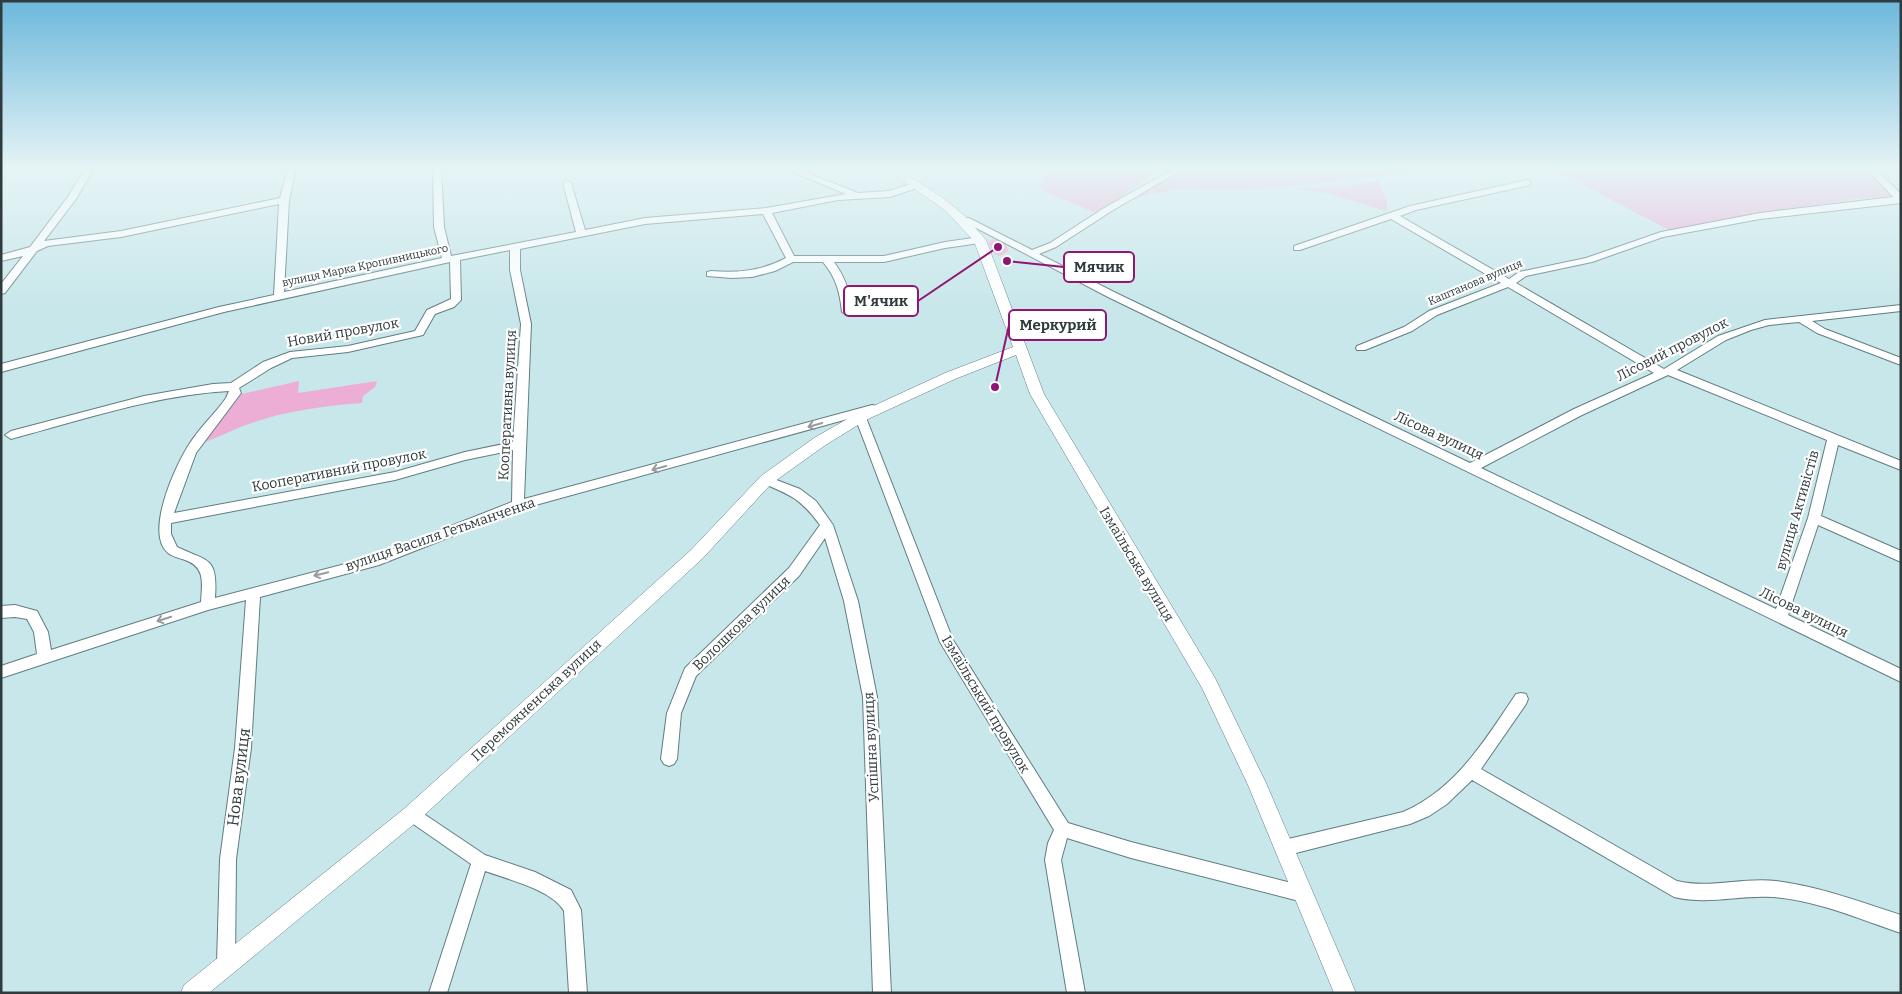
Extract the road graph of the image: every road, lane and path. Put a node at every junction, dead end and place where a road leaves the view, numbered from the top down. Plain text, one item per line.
1 (58, 214) edge
2 (215, 214) edge
3 (283, 214) edge
4 (439, 214) edge
5 (576, 214) edge
6 (714, 214) edge
7 (768, 214) edge
8 (958, 214) edge
9 (1100, 214) edge
10 (1774, 214) edge
11 (1392, 215) joint
12 (966, 220) junction
13 (581, 234) junction
14 (980, 240) junction
15 (514, 248) junction
16 (1297, 248) dead end
17 (34, 249) junction
18 (1032, 253) junction
19 (1, 258) edge
20 (451, 259) junction
21 (791, 259) junction
22 (826, 259) junction
23 (711, 274) dead end
24 (1509, 283) junction
25 (1, 291) edge
26 (279, 296) junction
27 (1901, 308) edge
28 (847, 312) dead end
29 (1800, 318) junction
30 (1361, 348) dead end
31 (1020, 349) junction
32 (1901, 362) edge
33 (1, 368) edge
34 (1666, 372) junction
35 (233, 387) junction
36 (879, 407) junction
37 (861, 416) junction
38 (11, 435) dead end
39 (1833, 440) junction
40 (518, 445) junction
41 (1901, 466) edge
42 (1472, 467) junction
43 (766, 480) junction
44 (518, 505) junction
45 (1814, 518) junction
46 (165, 519) junction
47 (827, 525) junction
48 (1901, 557) edge
49 (254, 592) junction
50 (208, 605) junction
51 (1, 612) edge
52 (1780, 618) junction
53 (45, 657) junction
54 (1, 672) edge
55 (1901, 676) edge
56 (1521, 699) dead end
57 (669, 759) dead end
58 (1472, 771) junction
59 (412, 814) junction
60 (1063, 829) junction
61 (1284, 848) junction
62 (480, 861) junction
63 (1303, 894) junction
64 (1901, 924) edge
65 (226, 963) junction
66 (192, 993) edge
67 (438, 993) edge
68 (578, 993) edge
69 (882, 993) edge
70 (1076, 993) edge
71 (1344, 993) edge

1 - 17 street
2 - 17 street
3 - 26 street
4 - 20 street
5 - 13 street
6 - 13 street, вулиця Марка Кропивницького
7 - 21 street
8 - 12 main road, Ізмаїльська вулиця
9 - 18 street
10 - 24 street, Каштанова вулиця
11 - 16 street
11 - 24 street, вулиця Активістів
12 - 14 main road, Ізмаїльська вулиця
12 - 18 street, Лісова вулиця
13 - 15 street, вулиця Марка Кропивницького
14 - 22 street
14 - 31 main road, Ізмаїльська вулиця
15 - 20 street, вулиця Марка Кропивницького
15 - 40 street, Кооперативна вулиця
17 - 19 street
17 - 25 street
18 - 42 street, Лісова вулиця
20 - 26 street, вулиця Марка Кропивницького
20 - 35 street, Новий провулок
21 - 22 street
21 - 23 street
22 - 28 street
24 - 30 street, Каштанова вулиця
24 - 34 street, вулиця Активістів
26 - 33 street, вулиця Марка Кропивницького
27 - 29 street, Лісовий провулок
29 - 32 street
29 - 34 street, Лісовий провулок
31 - 36 main road, вулиця Василя Гетьманченка
31 - 61 main road, Ізмаїльська вулиця
34 - 39 street, вулиця Активістів
34 - 42 street, Лісовий провулок
35 - 38 street, Новий провулок
35 - 46 street
36 - 37 main road, Переможненська вулиця
36 -> 44 street, вулиця Василя Гетьманченка
37 - 43 main road, Переможненська вулиця
37 - 60 street, Ізмаїльський провулок
39 - 41 street, вулиця Активістів
39 - 45 street, вулиця Активістів
40 - 44 street, Кооперативна вулиця
40 - 46 street, Кооперативний провулок
42 - 52 street, Лісова вулиця
43 - 47 street, Успішна вулиця
43 - 59 main road, Переможненська вулиця
44 -> 49 street, вулиця Василя Гетьманченка
45 - 48 street
45 - 52 street, вулиця Активістів
46 - 50 street
47 - 57 street, Волошкова вулиця
47 - 69 street, Успішна вулиця
49 - 50 street, вулиця Василя Гетьманченка
49 - 65 street, Нова вулиця
50 -> 53 street, вулиця Василя Гетьманченка
51 - 53 street
52 - 55 street, Лісова вулиця
53 - 54 street, вулиця Василя Гетьманченка
56 - 58 street
58 - 61 street
58 - 64 street
59 - 62 street
59 - 65 main road, Переможненська вулиця
60 - 63 street
60 - 70 street
61 - 63 main road, Ізмаїльська вулиця
62 - 67 street
62 - 68 street
63 - 71 main road, Ізмаїльська вулиця
65 - 66 main road, Переможненська вулиця

